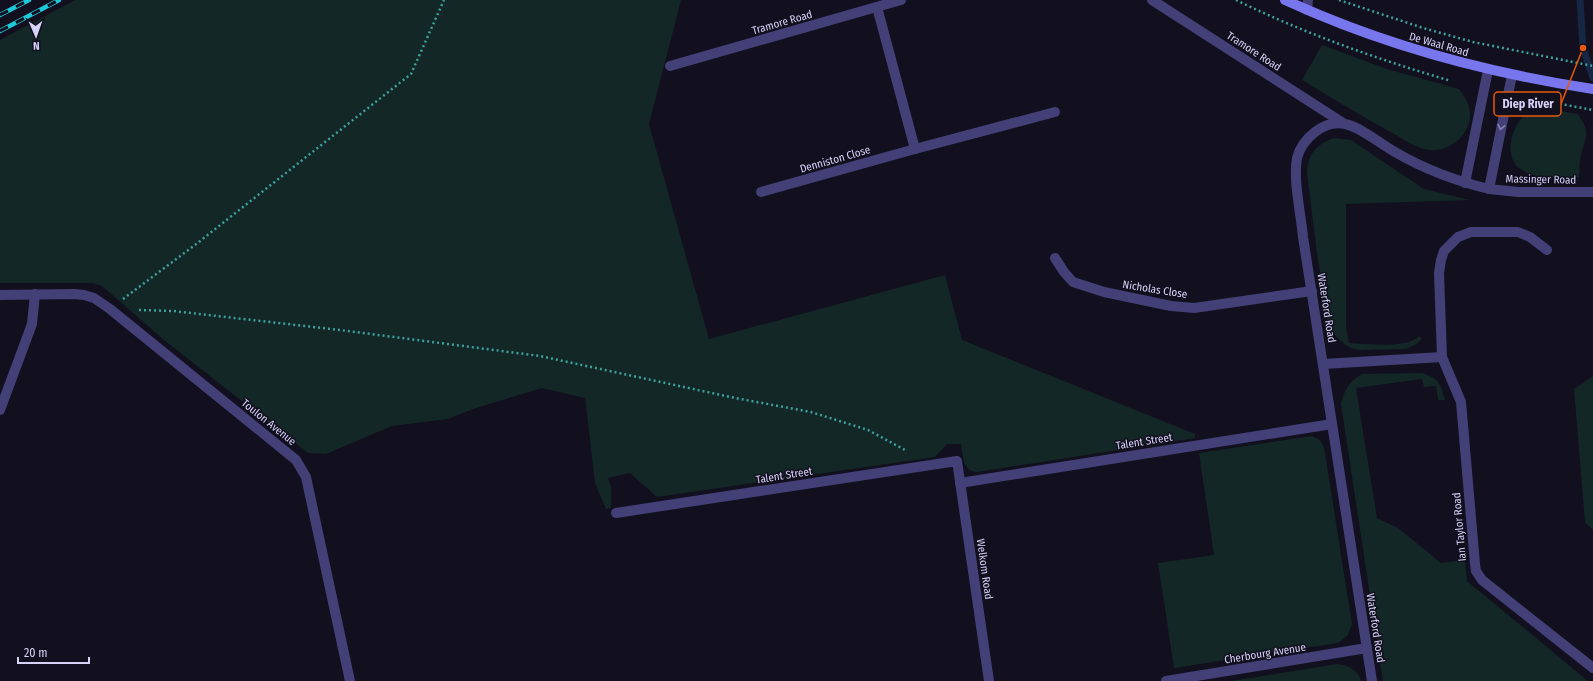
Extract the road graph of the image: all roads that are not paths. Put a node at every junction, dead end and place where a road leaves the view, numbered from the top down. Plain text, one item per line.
1 (900, 0) edge
2 (1152, 0) edge
3 (1286, 0) edge
4 (1307, 5) edge
5 (877, 7) junction
6 (670, 66) dead end
7 (1488, 70) junction
8 (1512, 75) junction
9 (1593, 90) edge
10 (1055, 112) dead end
11 (1343, 123) junction
12 (915, 149) junction
13 (1464, 183) junction
14 (1489, 189) junction
15 (761, 192) dead end
16 (1593, 192) edge
17 (1547, 250) dead end
18 (1055, 258) dead end
19 (1312, 291) junction
20 (0, 294) edge
21 (35, 294) junction
22 (1442, 357) junction
23 (1323, 364) junction
24 (0, 410) edge
25 (1332, 424) junction
26 (957, 461) joint
27 (960, 483) junction
28 (616, 513) dead end
29 (1367, 648) junction
30 (1593, 668) edge
31 (350, 681) edge
32 (989, 681) edge
33 (1166, 681) edge
34 (1372, 681) edge

1 - 5 street, Tramore Road
2 - 11 street, Tramore Road
3 - 4 main road, De Waal Road
4 - 7 main road, De Waal Road
5 - 6 street, Tramore Road
5 - 12 street
7 - 8 main road, De Waal Road
7 - 13 street
8 - 9 main road, De Waal Road
8 -> 14 street
10 - 12 street, Denniston Close
11 - 13 street
11 - 19 street, Waterford Road
12 - 15 street, Denniston Close
13 - 14 street
14 - 16 street, Massinger Road
17 - 22 street, Ian Taylor Road
18 - 19 street, Nicholas Close
19 - 23 street, Waterford Road
20 - 21 street
21 - 24 street
21 - 31 street, Toulon Avenue
22 - 23 street
22 - 30 street, Ian Taylor Road
23 - 25 street, Waterford Road
25 - 27 street, Talent Street
25 - 29 street, Waterford Road
26 - 27 street, Welkom Road
26 - 28 street, Talent Street
27 - 32 street, Welkom Road
29 - 33 street, Cherbourg Avenue
29 - 34 street, Waterford Road

